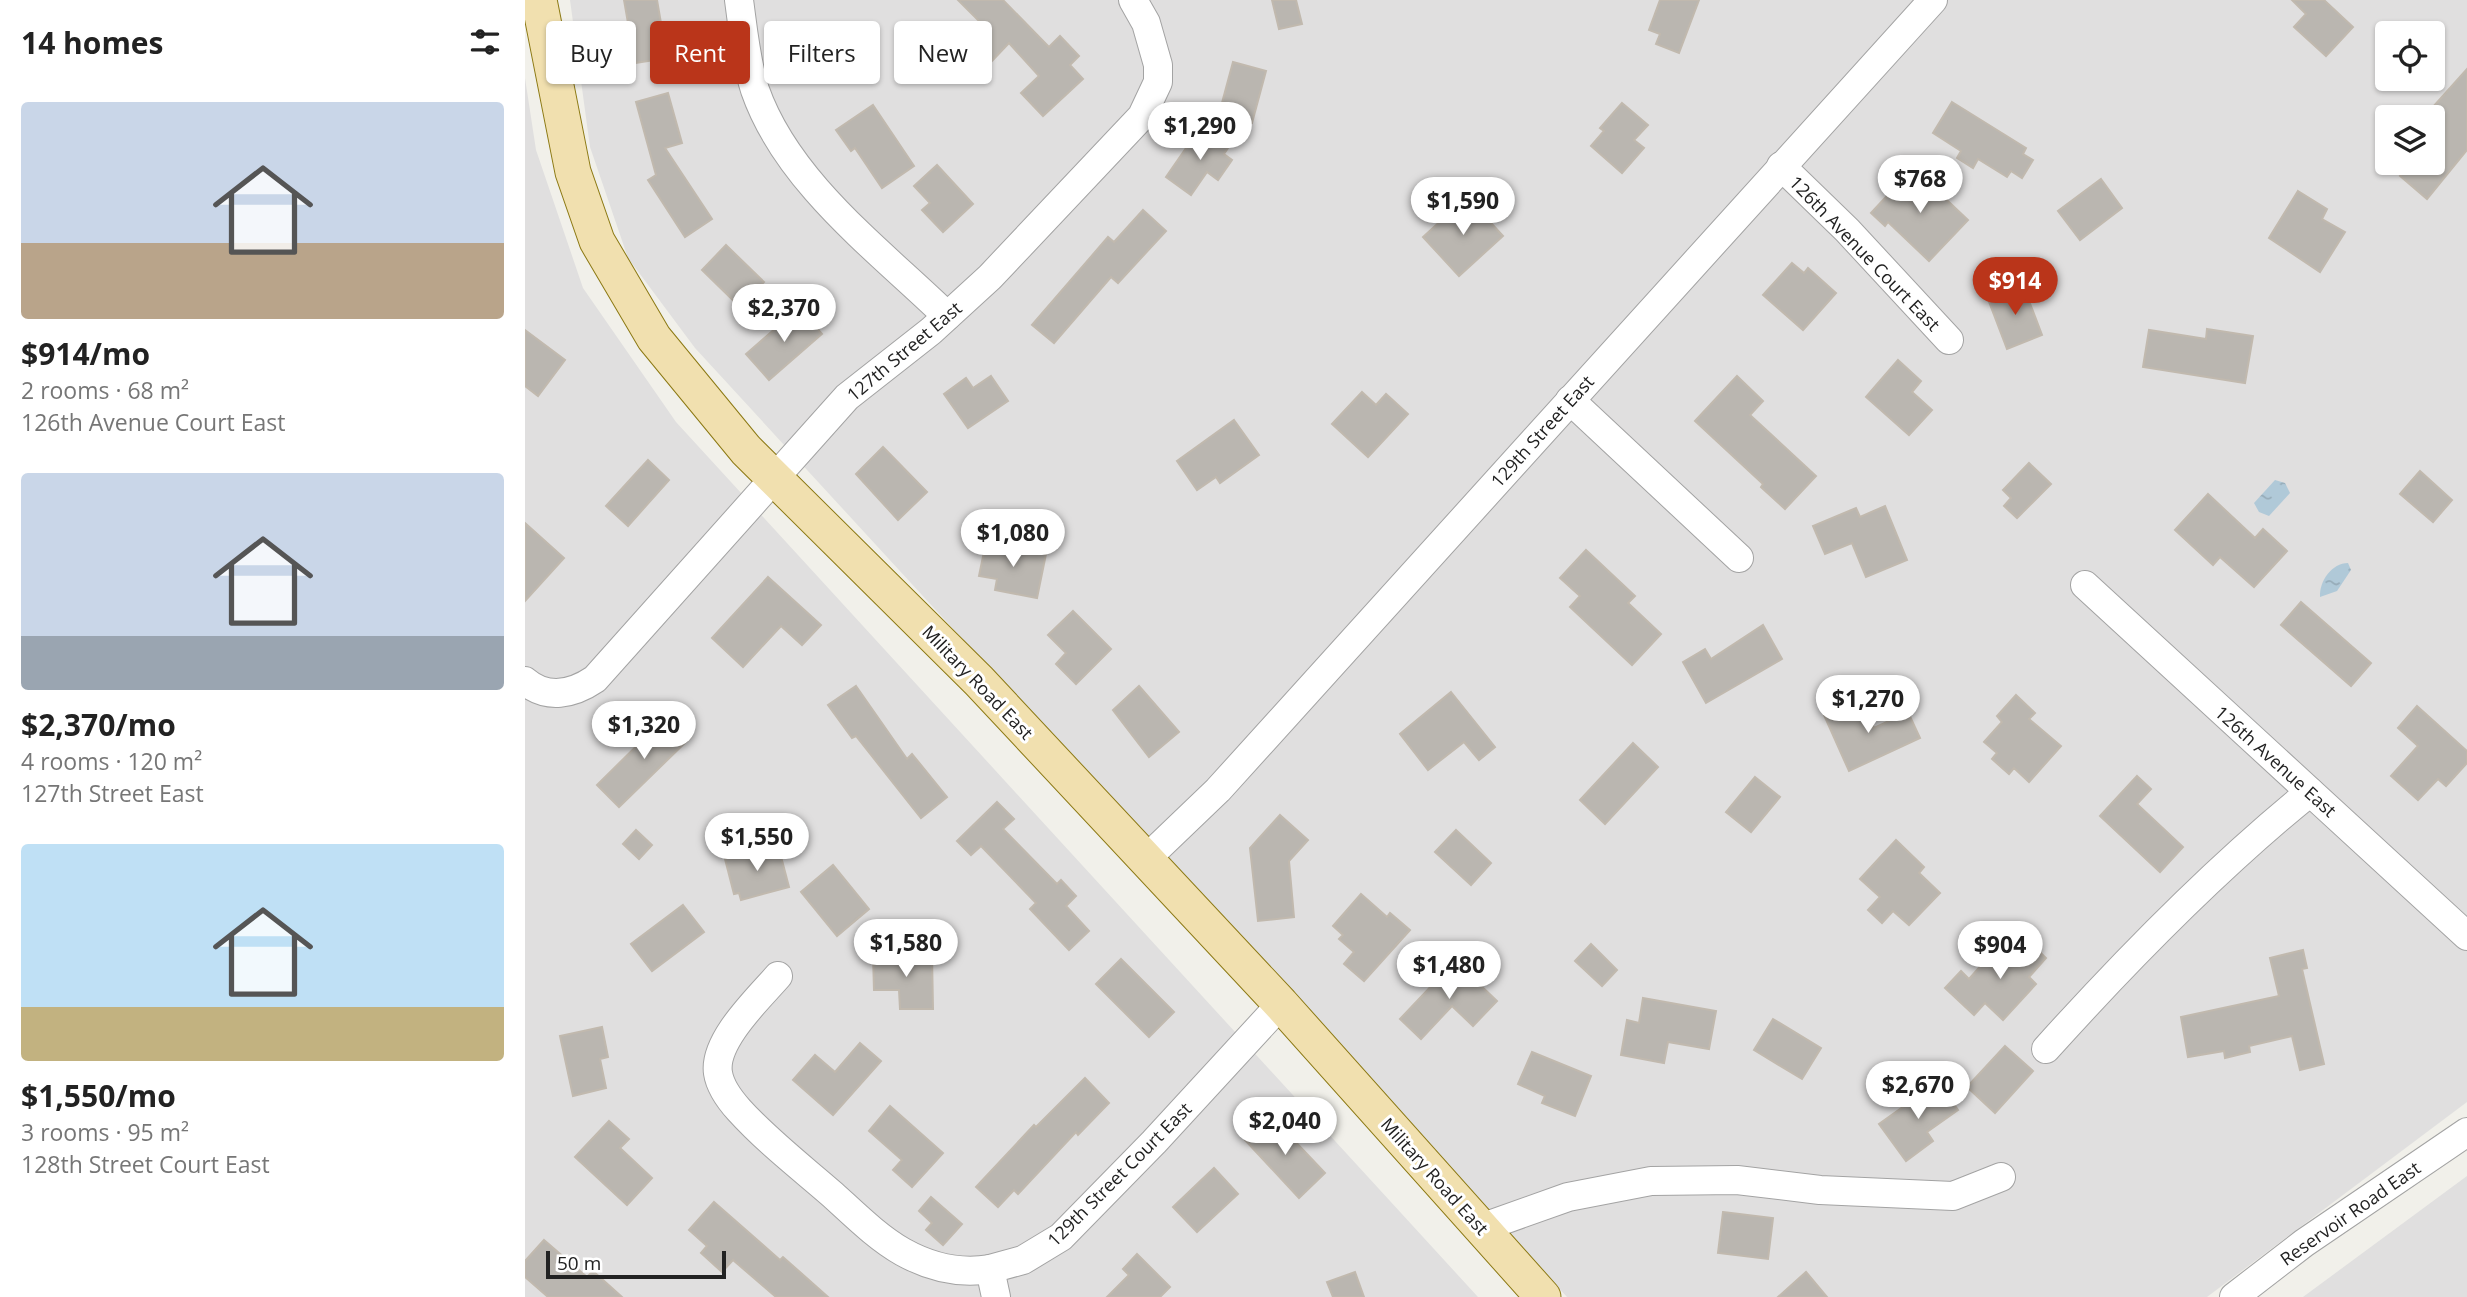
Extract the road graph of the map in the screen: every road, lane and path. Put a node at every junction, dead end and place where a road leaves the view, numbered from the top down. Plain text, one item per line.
1 (539, 0) edge
2 (739, 0) edge
3 (1133, 0) edge
4 (1933, 0) edge
5 (1781, 166) junction
6 (947, 316) junction
7 (1949, 340) dead end
8 (1570, 400) junction
9 (775, 478) junction
10 (1739, 558) dead end
11 (2085, 585) dead end
12 (536, 687) edge
13 (2310, 792) junction
14 (1146, 859) junction
15 (2467, 936) edge
16 (778, 976) dead end
17 (1281, 1004) junction
18 (2046, 1049) dead end
19 (2467, 1132) edge
20 (2001, 1177) dead end
21 (1481, 1228) junction
22 (990, 1269) junction
23 (996, 1297) edge
24 (1543, 1297) edge
25 (2234, 1297) edge

1 - 9 main road, Military Road East
2 - 6 street
3 - 6 street, 127th Street East
4 - 5 street, 129th Street East
5 - 7 street, 126th Avenue Court East
5 - 8 street, 129th Street East
6 - 9 street, 127th Street East
8 - 10 street
8 - 14 street, 129th Street East
9 - 12 street, 127th Street East
9 - 14 main road, Military Road East
11 - 13 street, 126th Avenue East
13 - 15 street, 126th Avenue East
13 - 18 street
14 - 17 main road, Military Road East
16 - 22 street, 129th Street Court East
17 - 21 main road, Military Road East
17 - 22 street, 129th Street Court East
19 - 25 street, Reservoir Road East
20 - 21 street
21 - 24 main road, Military Road East
22 - 23 street

